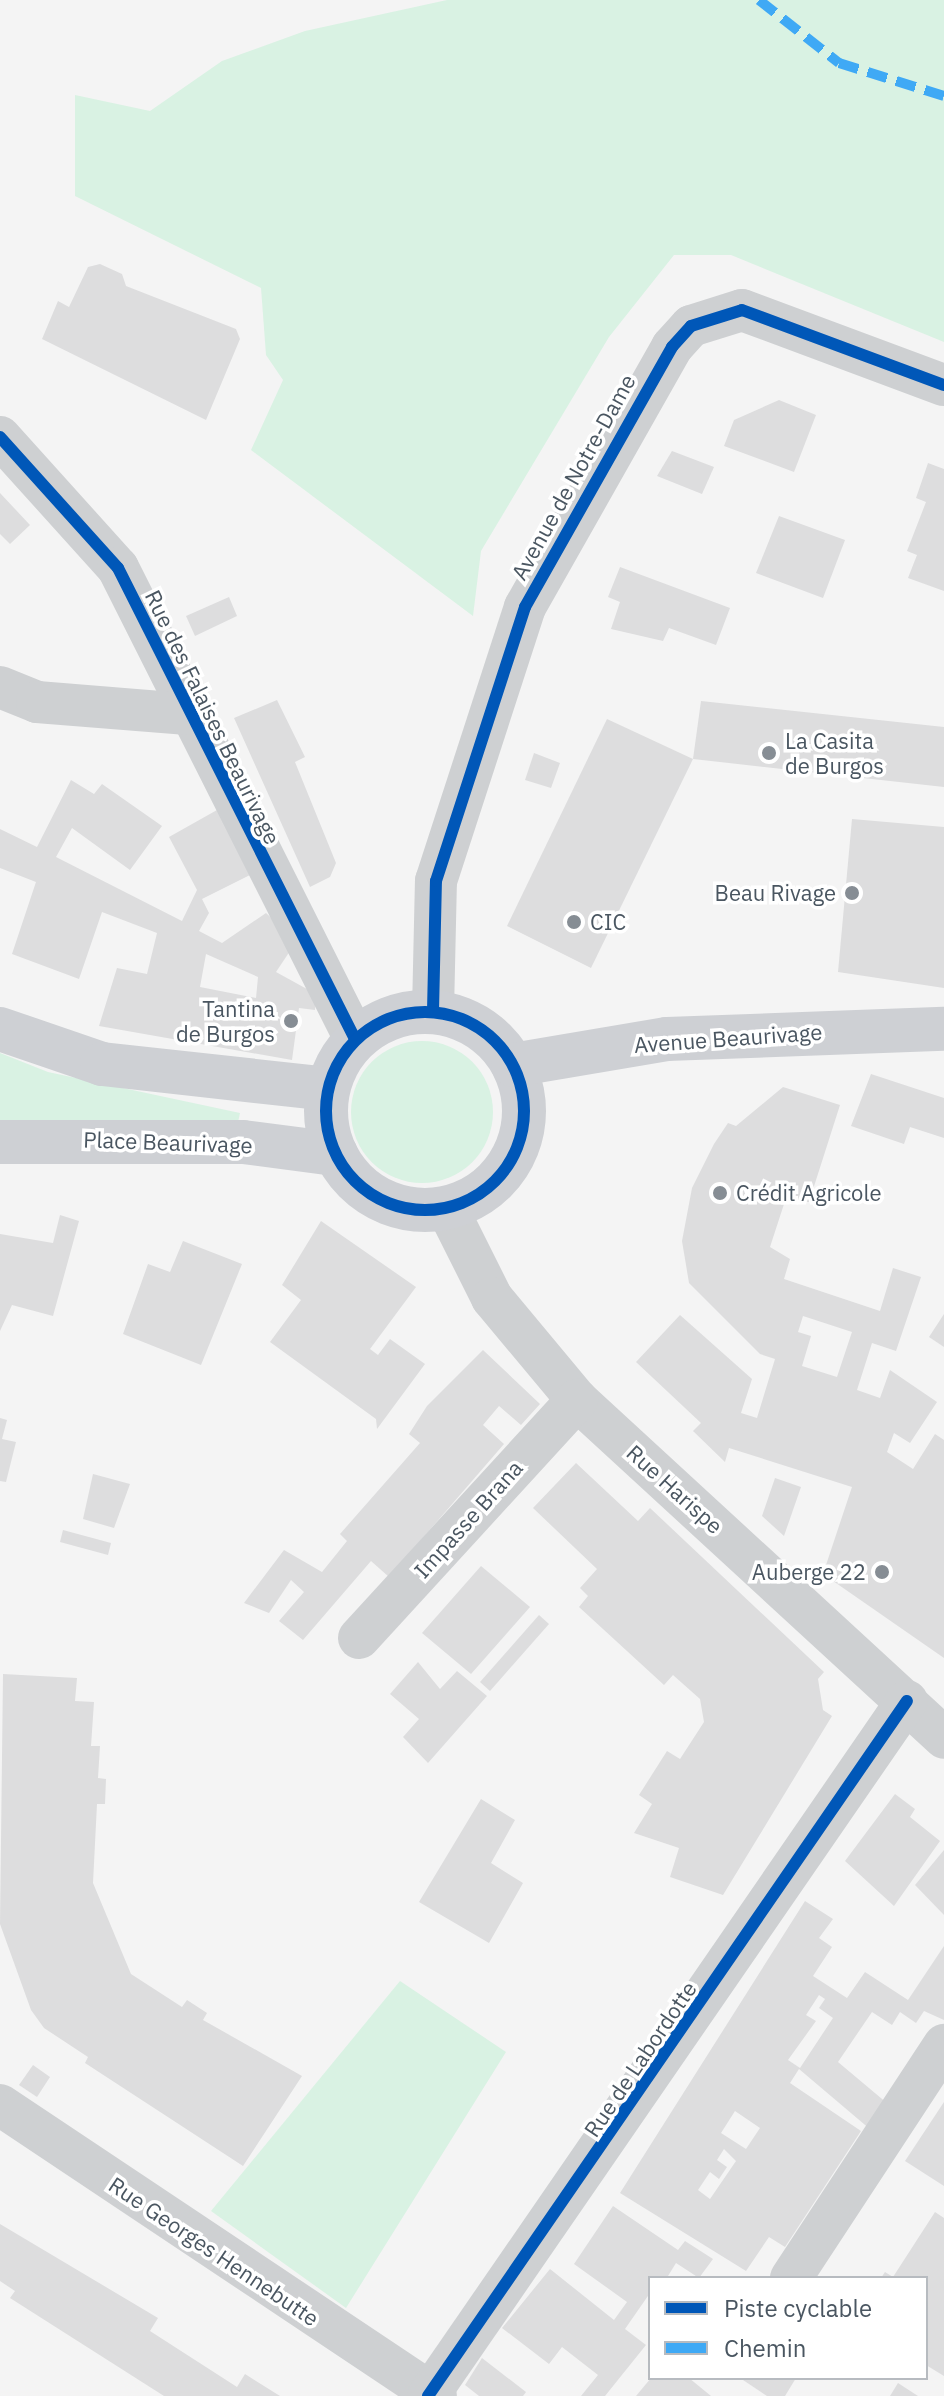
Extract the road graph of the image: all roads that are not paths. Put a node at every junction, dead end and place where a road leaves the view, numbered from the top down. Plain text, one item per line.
1 (944, 385) edge
2 (0, 437) edge
3 (0, 687) edge
4 (185, 714) junction
5 (433, 1011) junction
6 (0, 1029) edge
7 (944, 1029) edge
8 (355, 1039) junction
9 (513, 1065) junction
10 (328, 1089) junction
11 (0, 1142) edge
12 (336, 1154) junction
13 (447, 1208) junction
14 (577, 1400) junction
15 (359, 1638) dead end
16 (907, 1701) junction
17 (944, 1738) edge
18 (944, 2045) edge
19 (0, 2105) edge
20 (792, 2276) edge
21 (432, 2395) edge

1 - 5 street, Avenue de Notre-Dame
2 - 4 street, Rue des Falaises Beaurivage
3 - 4 street
4 - 8 street, Rue des Falaises Beaurivage
5 - 8 main road
5 - 9 main road
6 - 10 main road
7 - 9 main road, Avenue Beaurivage
8 - 10 main road
9 - 13 main road
10 - 12 main road
11 - 12 main road, Place Beaurivage
12 - 13 main road
13 - 14 street, Rue Harispe
14 - 15 street, Impasse Brana
14 - 16 street, Rue Harispe
16 - 17 street, Rue Harispe
16 - 21 street, Rue de Labordotte
18 - 20 street
19 - 21 street, Rue Georges Hennebutte

